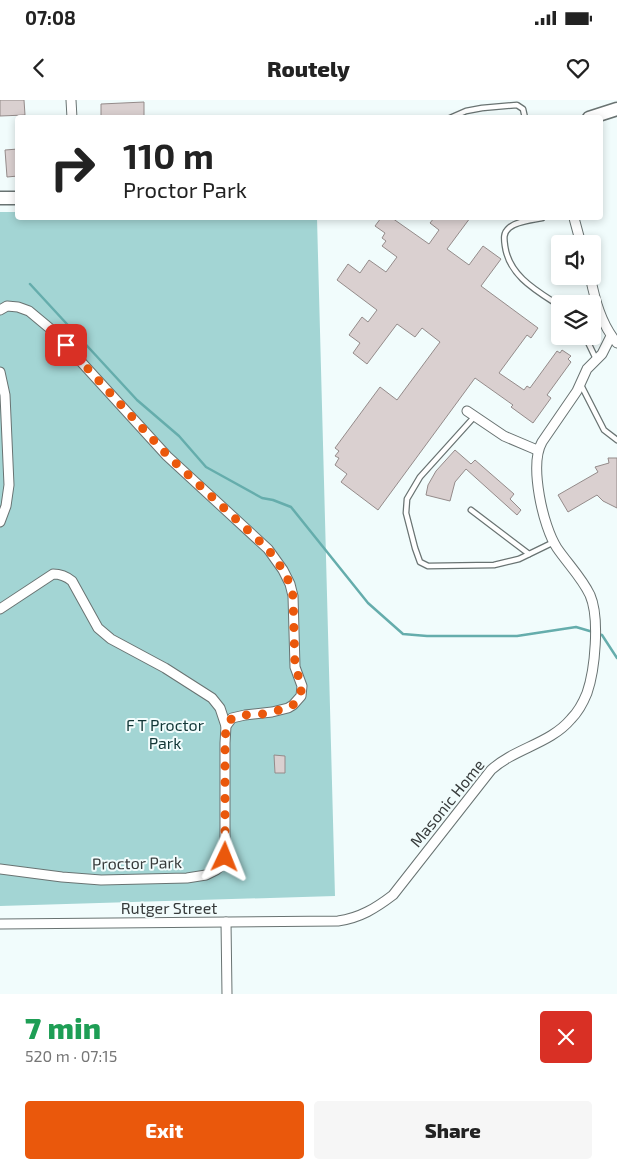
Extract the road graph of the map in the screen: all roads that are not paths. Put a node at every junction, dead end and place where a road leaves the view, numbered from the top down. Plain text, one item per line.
1 (71, 100) edge
2 (617, 109) edge
3 (72, 115) edge
4 (457, 115) edge
5 (524, 115) edge
6 (598, 115) edge
7 (0, 198) edge
8 (15, 198) edge
9 (534, 220) edge
10 (575, 220) edge
11 (579, 235) edge
12 (592, 285) edge
13 (551, 300) edge
14 (0, 310) edge
15 (611, 336) junction
16 (617, 343) edge
17 (589, 345) edge
18 (596, 359) junction
19 (0, 372) edge
20 (580, 384) junction
21 (471, 413) joint
22 (617, 440) edge
23 (537, 450) junction
24 (470, 510) dead end
25 (0, 522) edge
26 (554, 542) junction
27 (529, 554) junction
28 (0, 609) edge
29 (226, 726) junction
30 (0, 869) edge
31 (338, 921) joint
32 (226, 922) junction
33 (0, 924) edge
34 (226, 994) edge

1 - 3 street
2 - 6 street
4 - 5 lane
7 - 8 street
9 - 13 lane
10 - 11 street
12 - 15 street
14 - 29 street
15 - 16 street
15 - 18 street
17 - 18 lane
18 - 20 street
19 - 25 street
20 - 22 lane
20 - 23 street
21 - 23 street
21 - 27 lane
23 - 26 street, Masonic Home
24 - 27 lane
26 - 27 lane
26 - 31 street, Masonic Home
28 - 29 street, Proctor Park
29 - 30 street, Proctor Park
31 - 32 street, Rutger Street
32 - 33 street, Rutger Street
32 - 34 street

